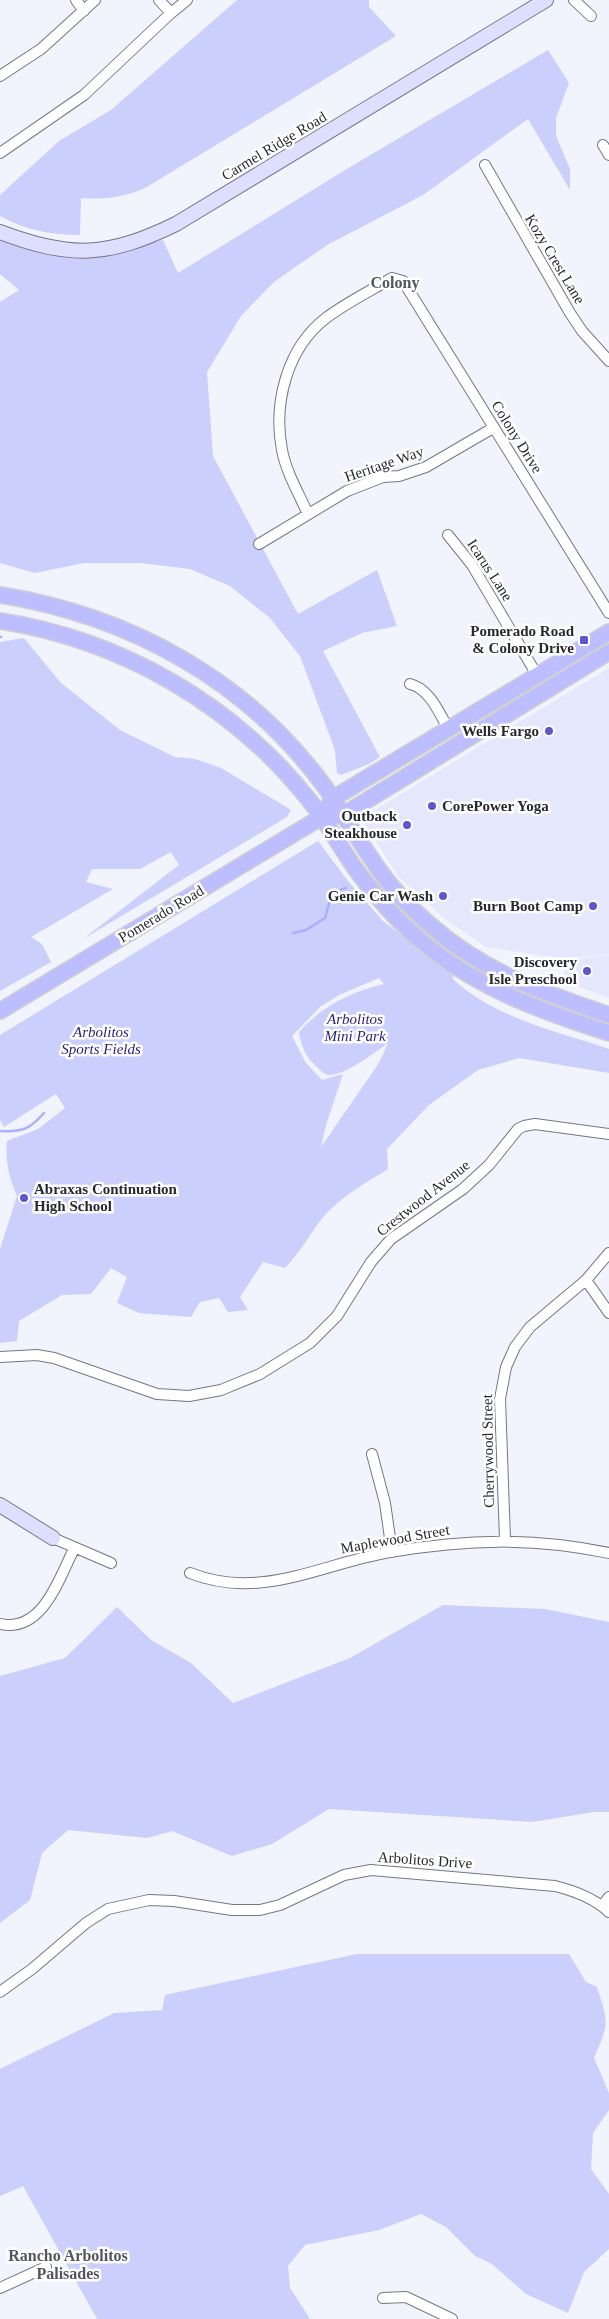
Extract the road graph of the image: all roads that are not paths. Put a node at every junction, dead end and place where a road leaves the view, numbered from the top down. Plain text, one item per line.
1 (76, 0) edge
2 (95, 0) edge
3 (159, 0) edge
4 (187, 0) edge
5 (546, 0) edge
6 (574, 0) edge
7 (84, 11) junction
8 (171, 12) junction
9 (591, 16) dead end
10 (0, 76) edge
11 (603, 145) dead end
12 (0, 152) edge
13 (609, 155) edge
14 (485, 165) dead end
15 (0, 232) edge
16 (609, 361) edge
17 (493, 428) junction
18 (308, 514) junction
19 (448, 535) dead end
20 (259, 544) dead end
21 (0, 595) edge
22 (609, 613) edge
23 (0, 621) edge
24 (609, 632) edge
25 (609, 652) edge
26 (537, 675) junction
27 (410, 684) dead end
28 (449, 730) junction
29 (332, 799) junction
30 (343, 815) junction
31 (322, 817) junction
32 (0, 1010) edge
33 (609, 1015) edge
34 (609, 1033) edge
35 (609, 1134) edge
36 (609, 1253) edge
37 (586, 1280) junction
38 (609, 1312) edge
39 (0, 1357) edge
40 (372, 1454) dead end
41 (0, 1505) edge
42 (53, 1538) joint
43 (505, 1540) junction
44 (74, 1549) junction
45 (392, 1552) junction
46 (609, 1553) edge
47 (111, 1563) dead end
48 (190, 1573) dead end
49 (0, 1624) edge
50 (607, 1905) edge
51 (0, 1992) edge
52 (46, 2267) dead end
53 (0, 2288) edge
54 (383, 2298) dead end
55 (452, 2319) edge

1 - 7 street
2 - 7 street
3 - 8 street
4 - 8 street
5 - 15 street, Carmel Ridge Road
6 - 9 street
7 - 10 street
8 - 12 street
11 - 13 street
14 - 16 street, Kozy Crest Lane
17 - 18 street, Heritage Way
17 - 18 street, Colony Drive
17 - 22 street, Colony Drive
18 - 20 street, Heritage Way
19 - 26 street, Icarus Lane
21 - 29 main road
23 - 31 main road
24 - 26 main road
25 - 30 main road, Pomerado Road
26 - 28 main road
27 - 28 street
28 - 29 main road
29 - 30 main road
29 - 31 main road
30 - 31 main road, Pomerado Road
30 - 33 main road
31 - 32 main road, Pomerado Road
31 - 34 main road
35 - 39 street, Crestwood Avenue
36 - 37 street, Cherrywood Street
37 - 38 street
37 - 43 street, Cherrywood Street
40 - 45 street
41 - 42 street
42 - 44 street
43 - 45 street, Maplewood Street
43 - 46 street, Maplewood Street
44 - 47 street
44 - 49 street
45 - 48 street, Maplewood Street
50 - 51 street, Arbolitos Drive
52 - 53 street
54 - 55 street

